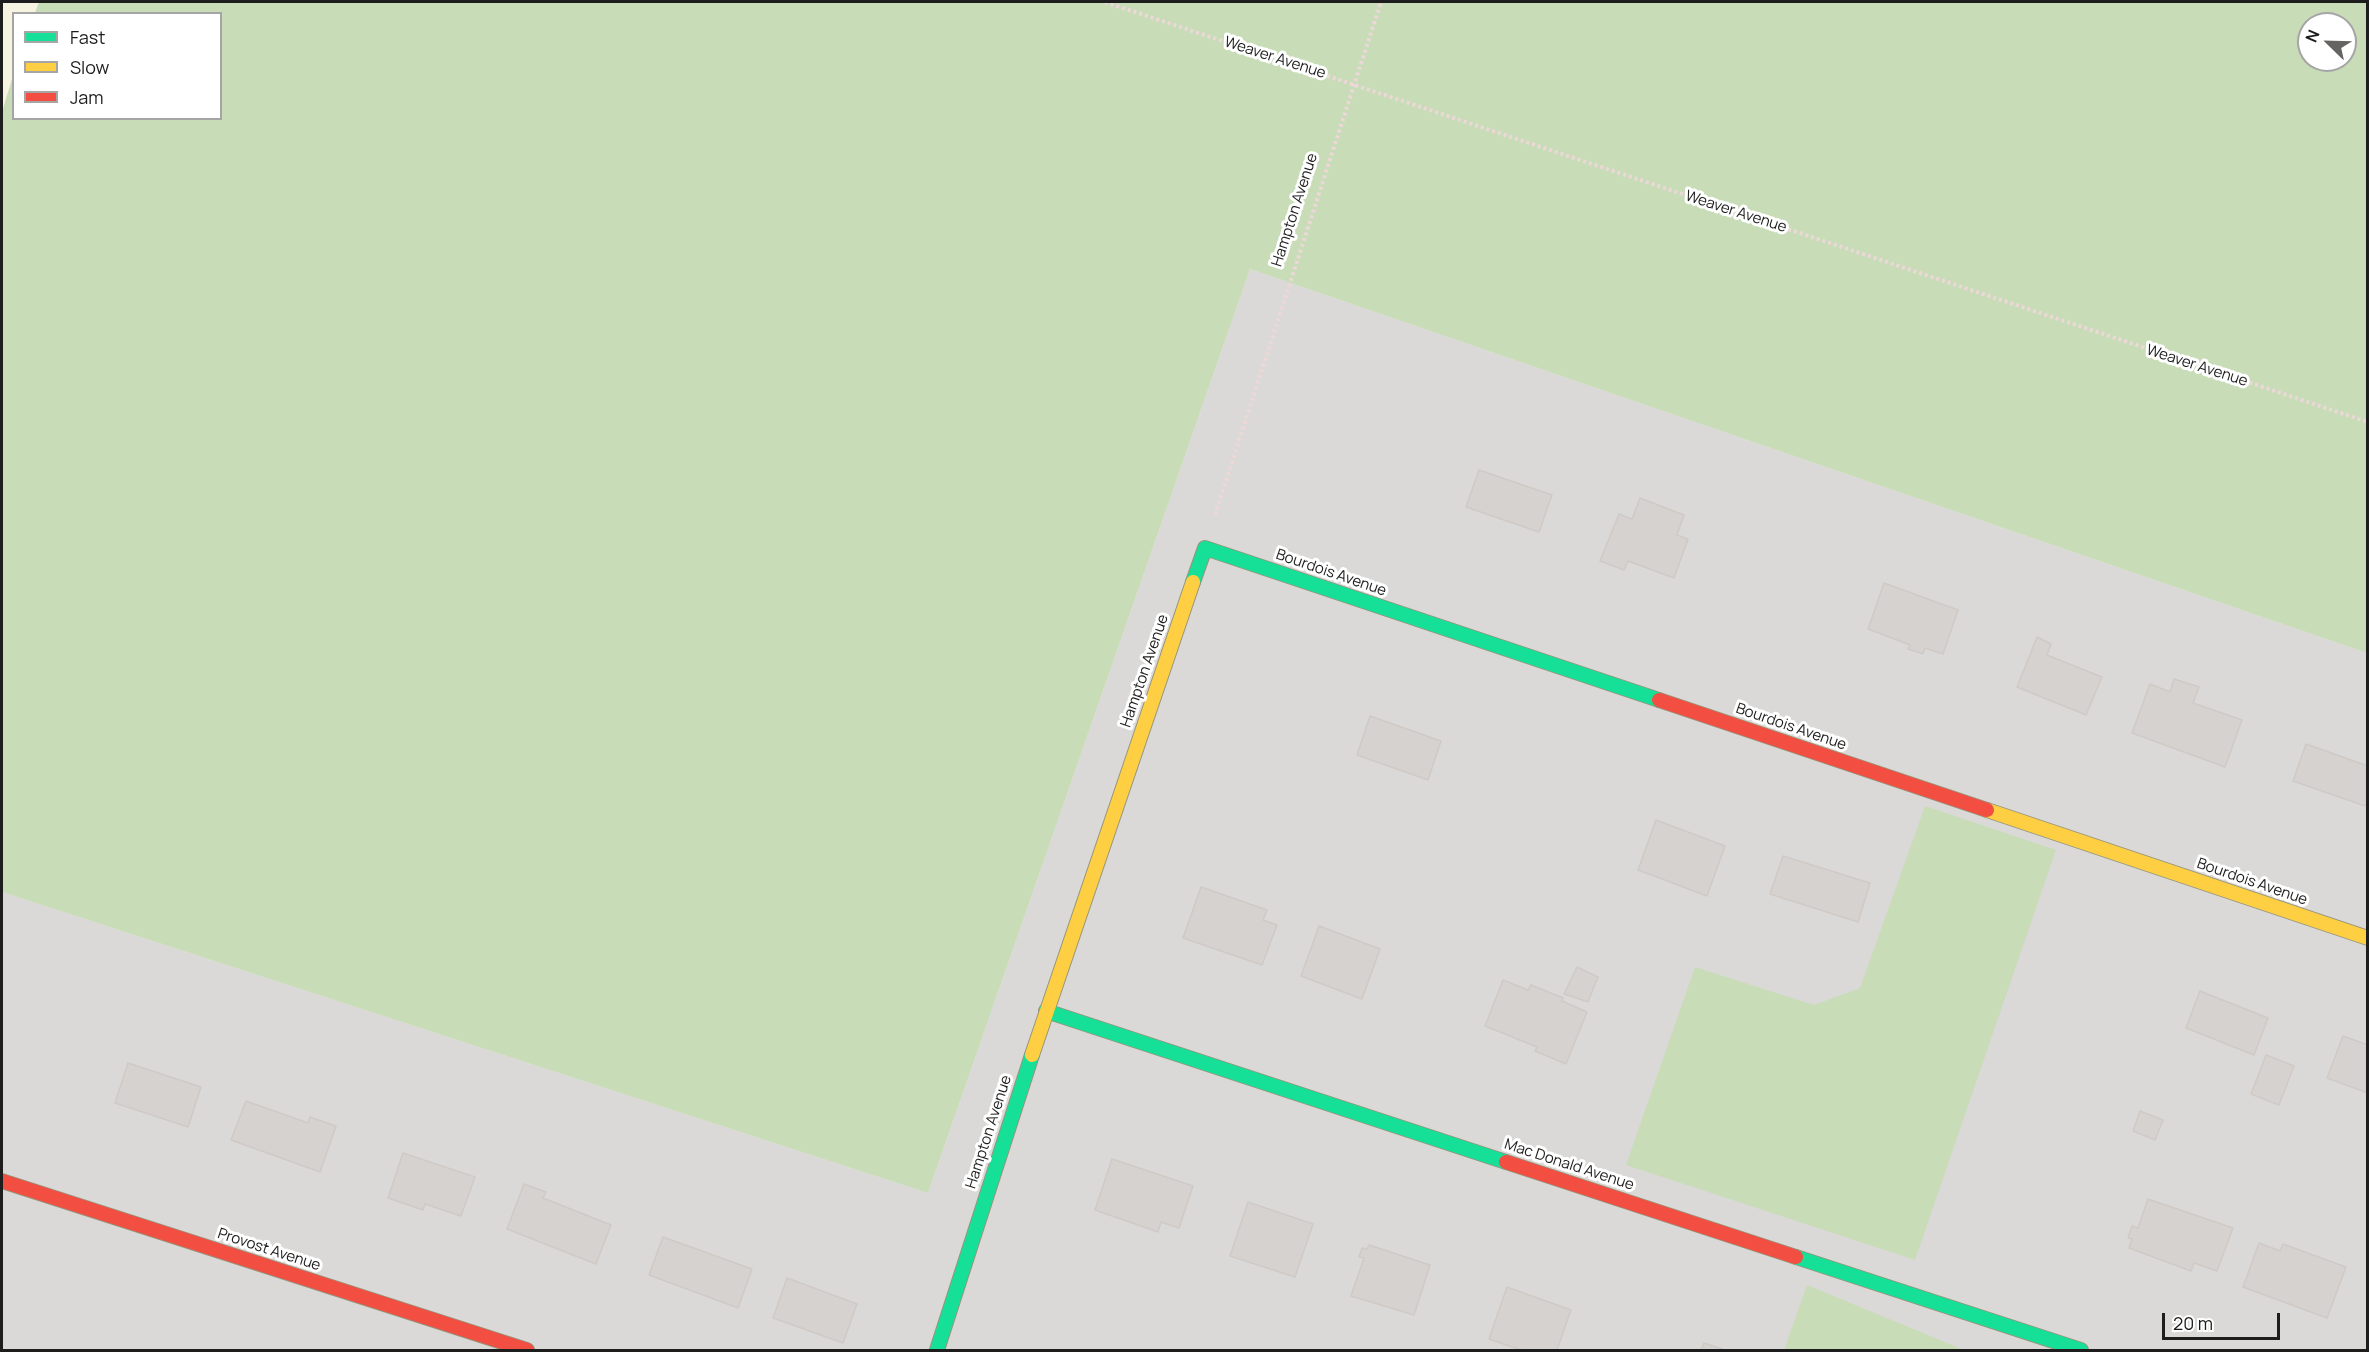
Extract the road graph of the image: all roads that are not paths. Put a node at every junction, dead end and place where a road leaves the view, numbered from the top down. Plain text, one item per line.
1 (1204, 548) joint
2 (2367, 938) edge
3 (1046, 1011) junction
4 (2, 1181) edge
5 (527, 1350) edge
6 (936, 1350) edge
7 (2081, 1350) edge

1 - 2 street, Bourdois Avenue
1 - 3 street, Hampton Avenue
3 - 6 street, Hampton Avenue
3 - 7 street, Mac Donald Avenue
4 - 5 street, Provost Avenue

